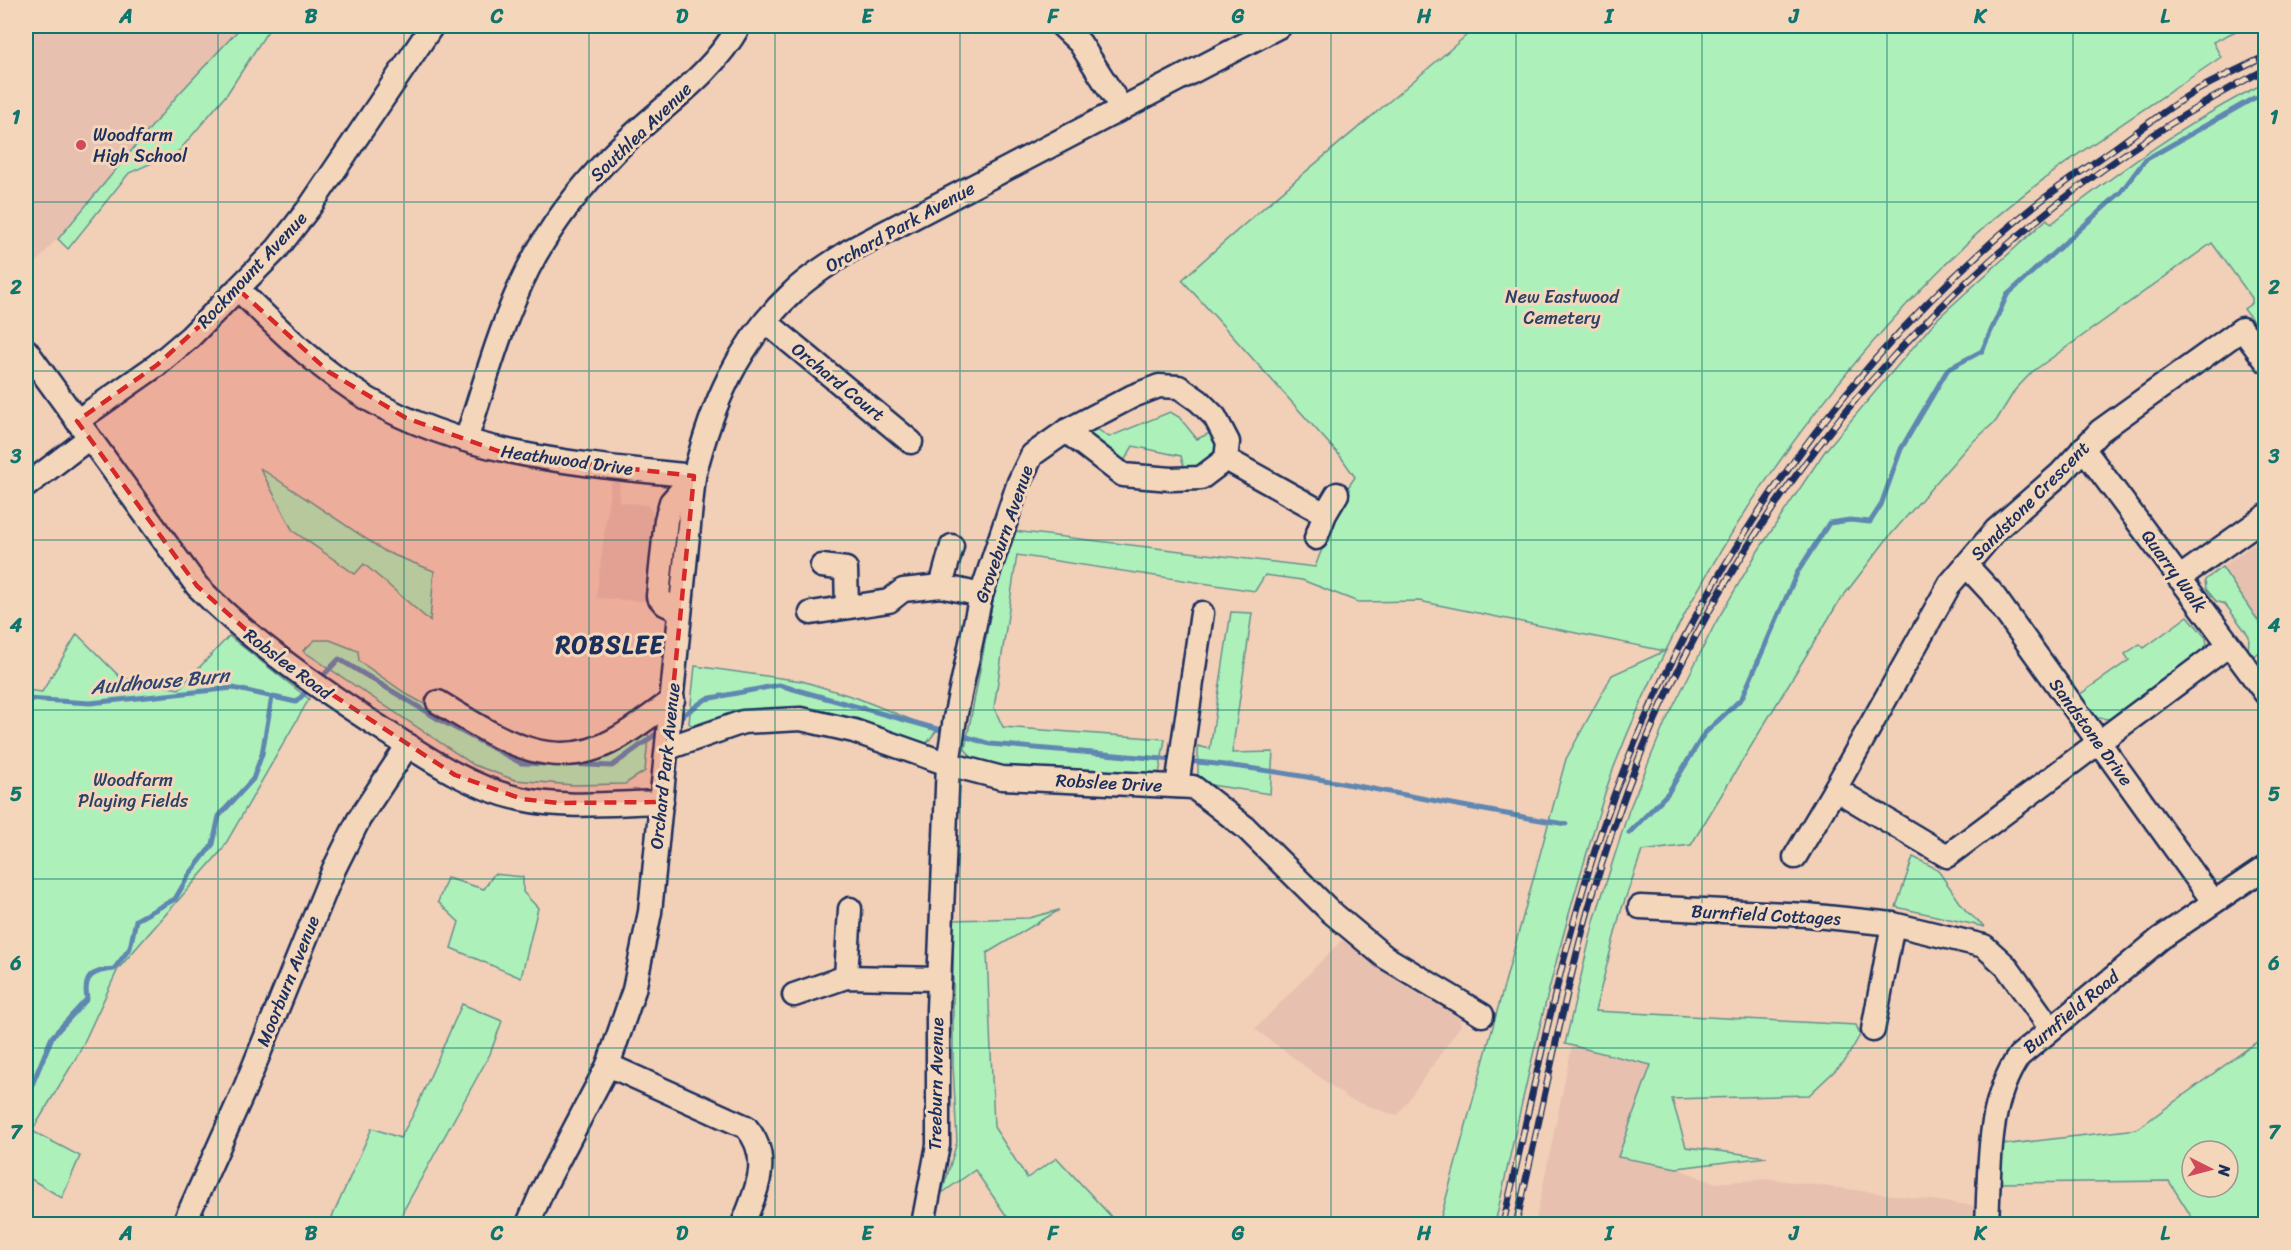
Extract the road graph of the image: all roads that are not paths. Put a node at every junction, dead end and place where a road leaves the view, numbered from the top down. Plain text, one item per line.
1 (432, 26) edge
2 (739, 26) edge
3 (1062, 26) edge
4 (1280, 26) edge
5 (1122, 109) junction
6 (239, 290) junction
7 (766, 322) junction
8 (26, 350) edge
9 (2265, 361) edge
10 (83, 429) junction
11 (1066, 431) junction
12 (466, 440) junction
13 (912, 441) dead end
14 (2084, 448) junction
15 (1226, 459) junction
16 (694, 477) junction
17 (26, 486) edge
18 (1337, 494) dead end
19 (1325, 514) junction
20 (2265, 516) edge
21 (1316, 538) dead end
22 (952, 546) dead end
23 (1966, 565) junction
24 (822, 566) dead end
25 (2179, 578) junction
26 (941, 586) junction
27 (981, 596) junction
28 (847, 608) junction
29 (812, 613) dead end
30 (1202, 613) dead end
31 (2229, 645) junction
32 (2265, 694) edge
33 (438, 702) dead end
34 (670, 724) junction
35 (2100, 744) junction
36 (408, 745) junction
37 (948, 764) junction
38 (1177, 786) junction
39 (1834, 789) junction
40 (662, 802) junction
41 (1795, 857) dead end
42 (2265, 867) edge
43 (2213, 901) junction
44 (1640, 908) dead end
45 (850, 909) dead end
46 (1893, 924) junction
47 (846, 977) junction
48 (939, 979) junction
49 (794, 995) dead end
50 (1482, 1015) dead end
51 (2051, 1029) junction
52 (1873, 1030) dead end
53 (608, 1065) junction
54 (184, 1224) edge
55 (528, 1224) edge
56 (742, 1224) edge
57 (923, 1224) edge
58 (1987, 1224) edge

1 - 6 street, Rockmount Avenue
2 - 12 street, Southlea Avenue
3 - 5 street
4 - 5 street, Orchard Park Avenue
5 - 7 street, Orchard Park Avenue
6 - 10 street, Rockmount Avenue
6 - 12 street, Heathwood Drive
7 - 13 street, Orchard Court
7 - 16 street, Orchard Park Avenue
8 - 10 street, Robslee Road
9 - 14 street, Sandstone Crescent
10 - 17 street, Rockmount Avenue
10 - 36 street, Robslee Road
11 - 15 street
11 - 15 street, Groveburn Avenue
11 - 27 street, Groveburn Avenue
12 - 16 street, Heathwood Drive
14 - 23 street, Sandstone Crescent
14 - 25 street, Quarry Walk
15 - 19 street
16 - 34 street, Orchard Park Avenue
18 - 19 street
19 - 21 street
20 - 25 street
22 - 26 street
23 - 35 street, Sandstone Drive
23 - 39 street, Sandstone Crescent
24 - 28 street
25 - 31 street, Quarry Walk
26 - 27 street
26 - 28 street
27 - 37 street, Groveburn Avenue
28 - 29 street
30 - 38 street
31 - 32 street, Quarry Walk
31 - 35 street
33 - 34 street, Robslee Drive
34 - 37 street, Robslee Drive
34 - 40 street, Orchard Park Avenue
35 - 39 street
35 - 43 street, Sandstone Drive
36 - 40 street, Robslee Road
36 - 54 street, Moorburn Avenue
37 - 38 street, Robslee Drive
37 - 48 street, Treeburn Avenue
38 - 50 street, Robslee Drive
39 - 41 street, Sandstone Crescent
40 - 53 street, Orchard Park Avenue
42 - 43 street, Burnfield Road
43 - 51 street, Burnfield Road
44 - 46 street, Burnfield Cottages
45 - 47 street
46 - 51 street, Burnfield Cottages
46 - 52 street
47 - 48 street
47 - 49 street
48 - 57 street, Treeburn Avenue
51 - 58 street, Burnfield Road
53 - 55 street, Orchard Park Avenue
53 - 56 street

